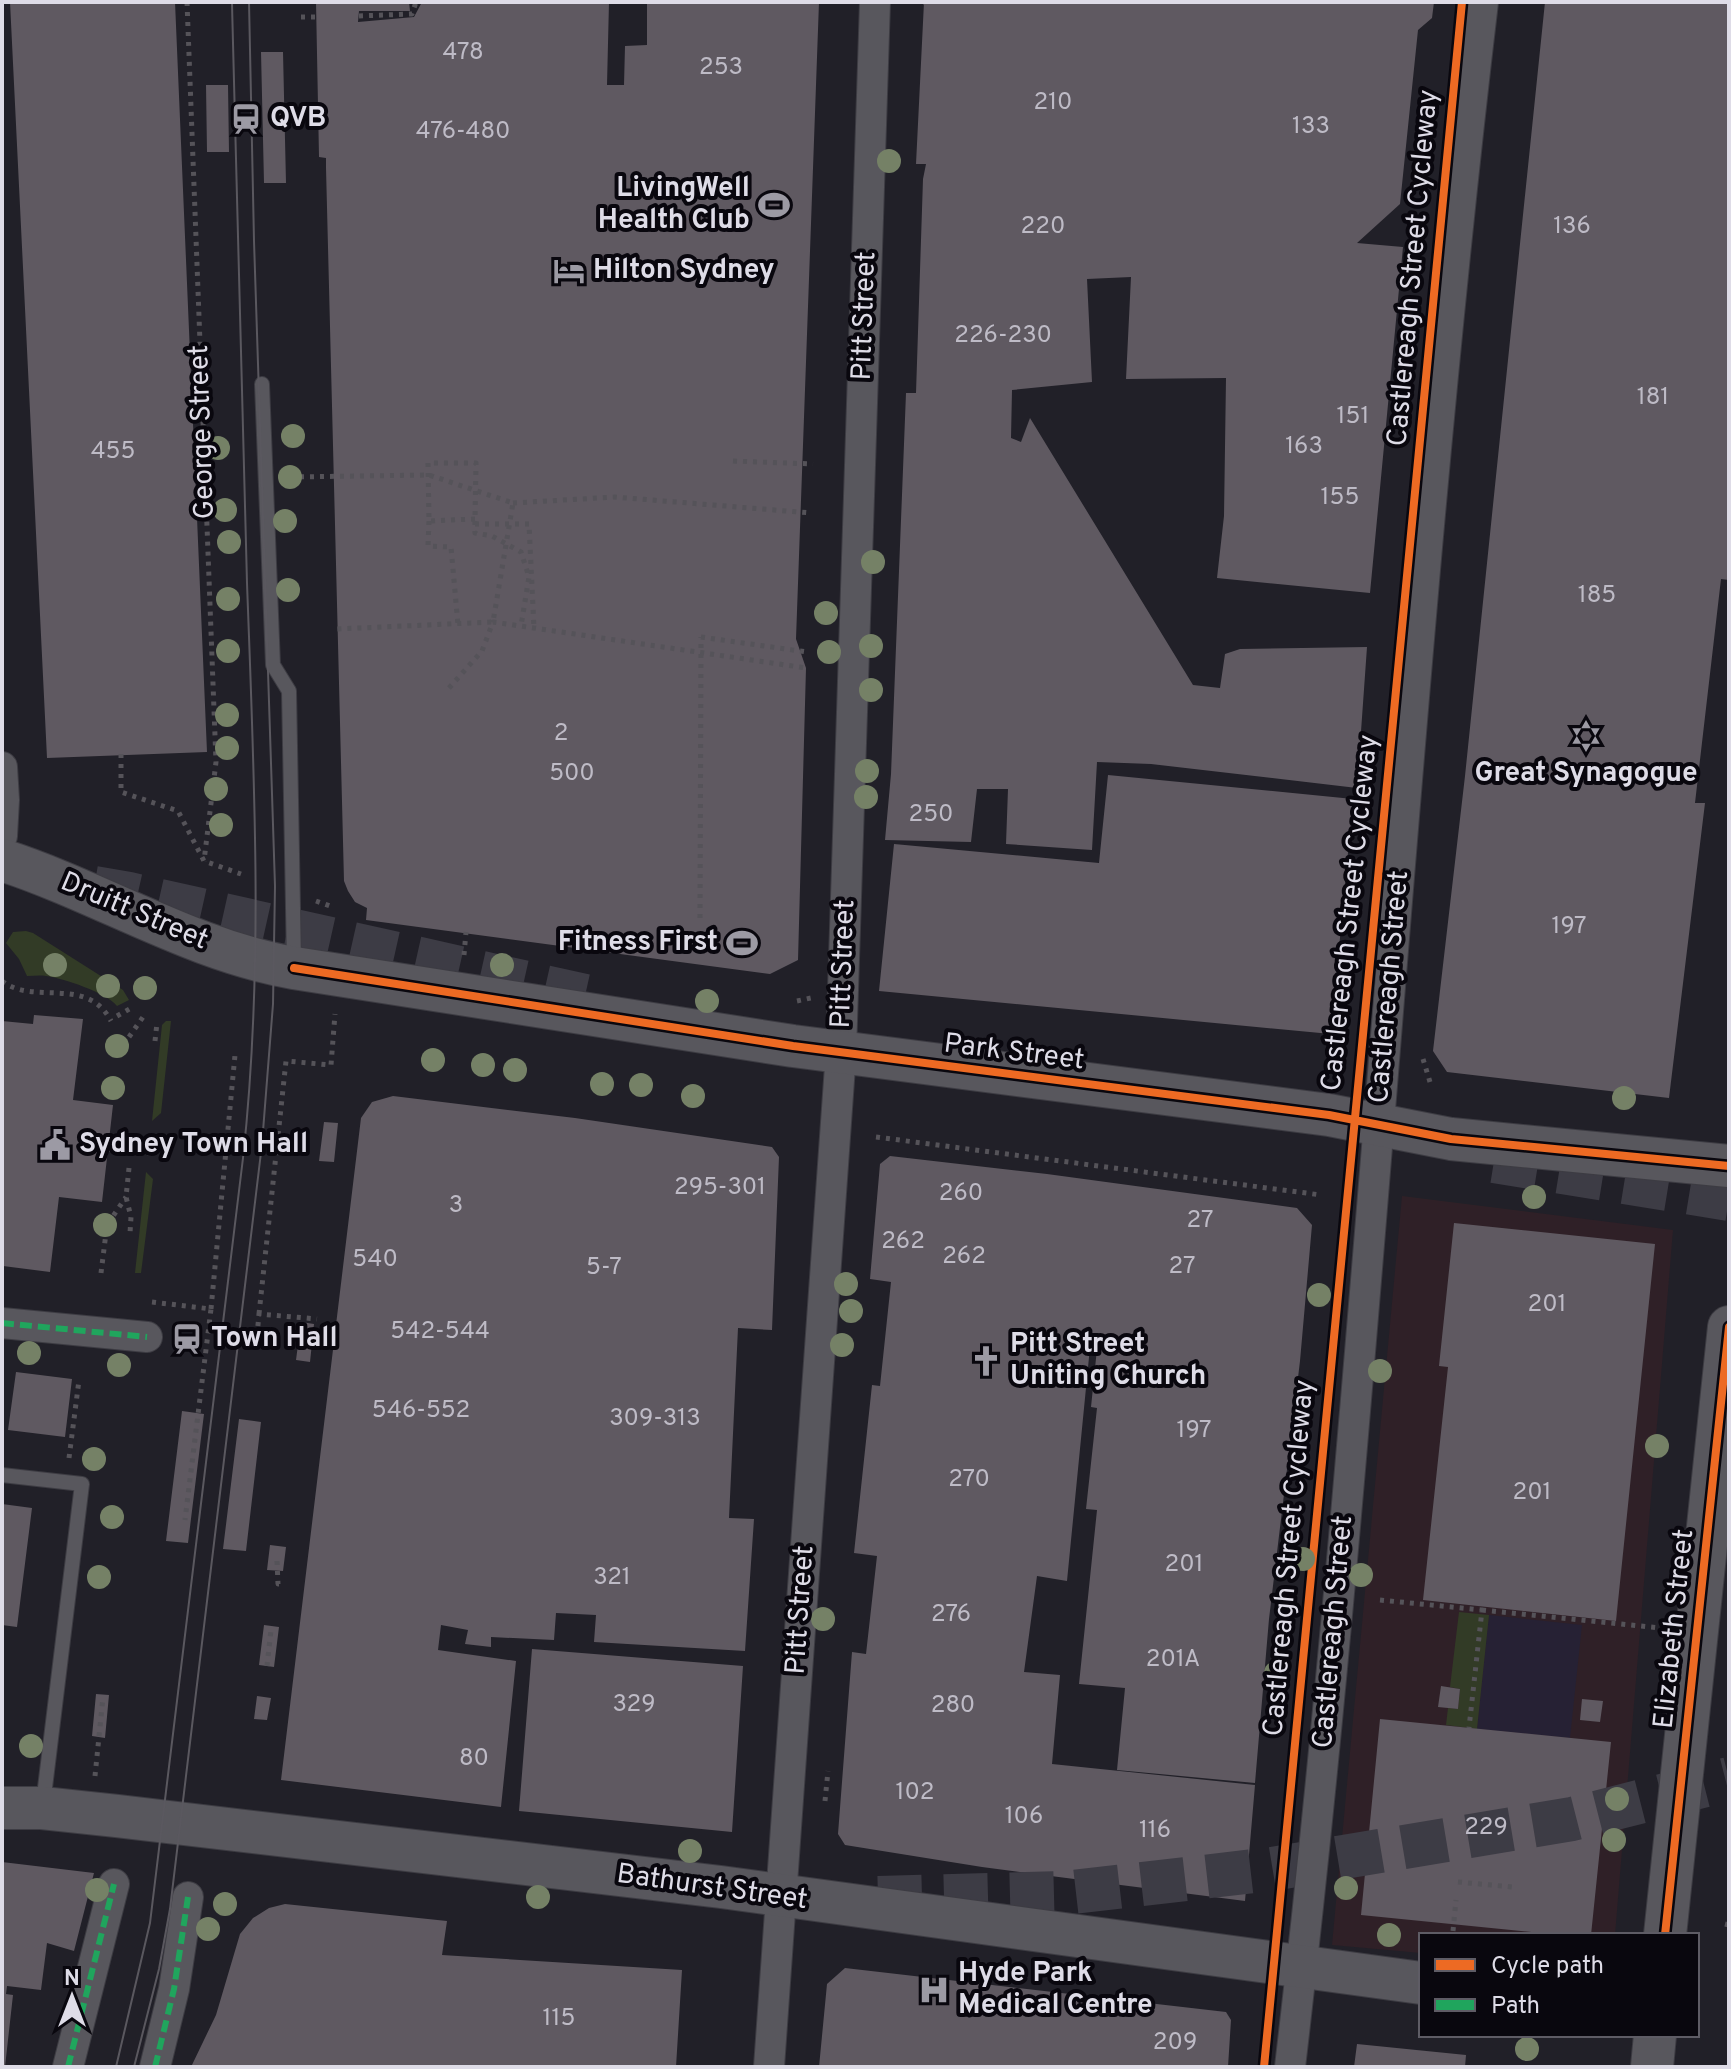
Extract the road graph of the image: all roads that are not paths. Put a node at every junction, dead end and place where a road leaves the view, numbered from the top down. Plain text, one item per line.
1 (875, 2) edge
2 (1483, 2) edge
3 (262, 384) dead end
4 (2, 767) edge
5 (2, 836) edge
6 (2, 860) edge
7 (280, 965) junction
8 (841, 1052) junction
9 (1379, 1124) junction
10 (1729, 1166) edge
11 (2, 1323) edge
12 (1729, 1327) edge
13 (147, 1337) dead end
14 (2, 1475) edge
15 (22, 1808) edge
16 (114, 1884) dead end
17 (780, 1896) junction
18 (188, 1897) dead end
19 (1665, 1933) edge
20 (1302, 1968) junction
21 (1419, 1983) edge
22 (1655, 2037) edge
23 (68, 2067) edge
24 (155, 2067) edge
25 (769, 2067) edge
26 (1290, 2067) edge
27 (1652, 2067) edge

1 - 8 street, Pitt Street
2 - 9 street, Castlereagh Street
3 - 7 lane
4 - 5 street
6 - 7 main road, Druitt Street
7 - 8 main road, Park Street
8 - 9 main road, Park Street
8 - 17 street, Pitt Street
9 - 10 main road, Park Street
9 - 20 street, Castlereagh Street
11 - 13 street
12 - 19 main road, Elizabeth Street
14 - 15 lane
15 - 17 main road, Bathurst Street
16 - 23 street
17 - 20 main road, Bathurst Street
17 - 25 street, Pitt Street
18 - 24 street
20 - 21 main road, Bathurst Street
20 - 26 street, Castlereagh Street
22 - 27 main road

